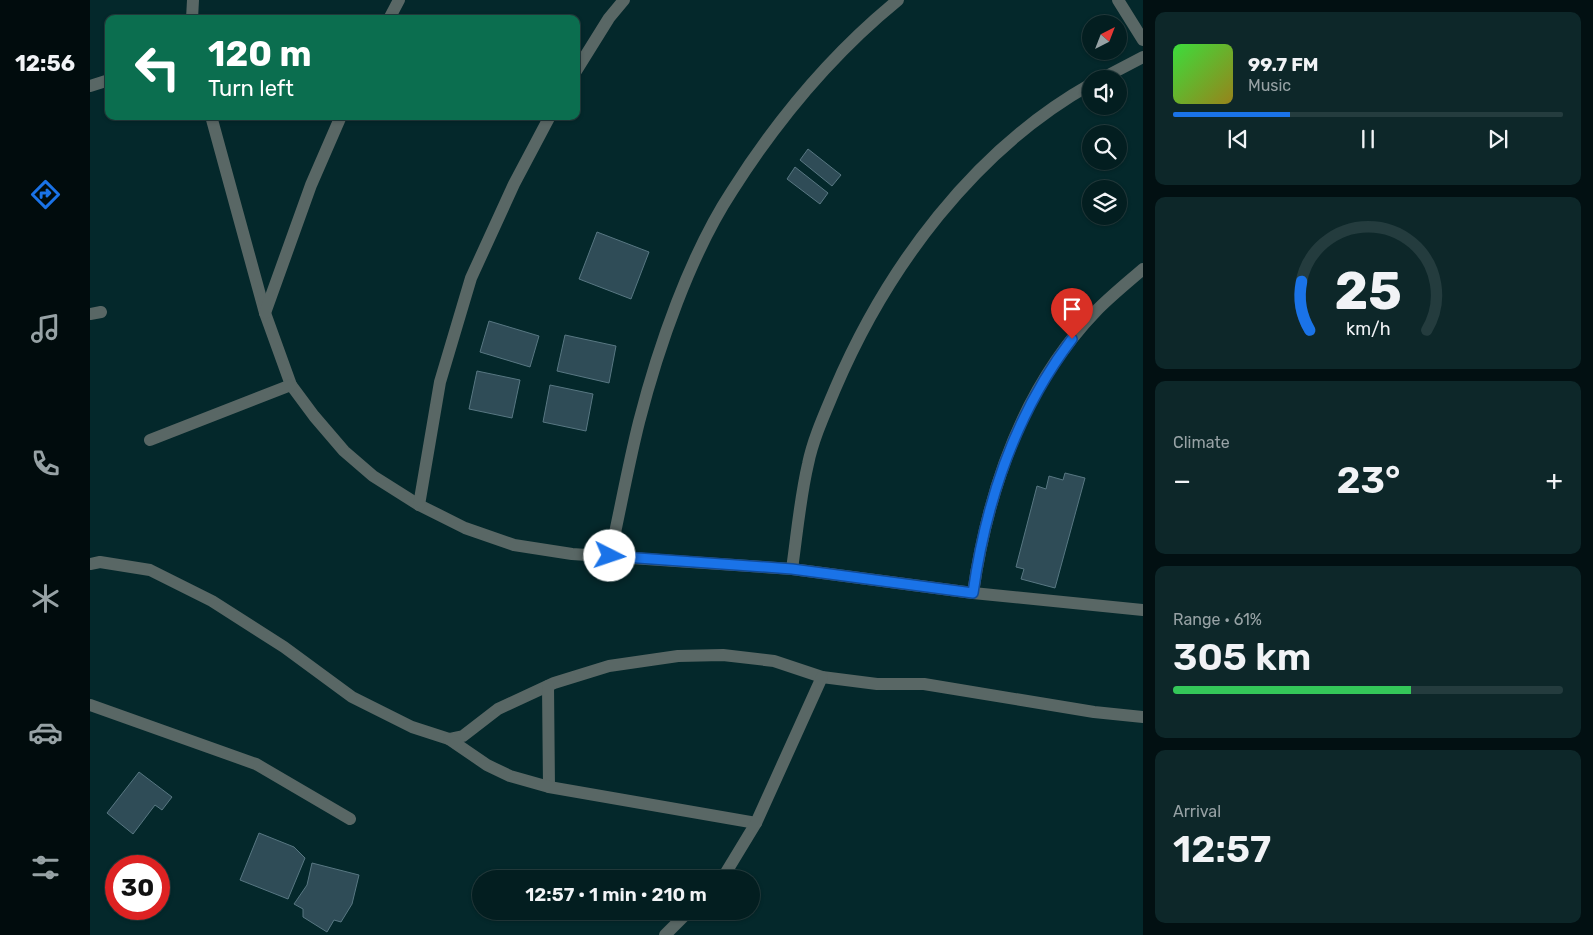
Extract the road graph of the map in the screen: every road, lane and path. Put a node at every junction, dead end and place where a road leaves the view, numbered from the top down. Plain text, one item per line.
1 (193, 0) edge
2 (399, 0) edge
3 (624, 0) edge
4 (898, 0) edge
5 (1118, 0) edge
6 (192, 15) edge
7 (391, 15) edge
8 (1143, 40) edge
9 (1143, 57) edge
10 (580, 65) edge
11 (1118, 70) edge
12 (105, 81) edge
13 (90, 86) edge
14 (1082, 90) edge
15 (212, 120) edge
16 (339, 120) edge
17 (548, 120) edge
18 (1143, 269) edge
19 (265, 312) junction
20 (291, 385) junction
21 (150, 440) dead end
22 (419, 505) junction
23 (610, 556) junction
24 (90, 564) edge
25 (792, 569) junction
26 (973, 593) junction
27 (1143, 610) edge
28 (822, 677) junction
29 (548, 686) junction
30 (90, 705) edge
31 (1143, 716) edge
32 (449, 739) junction
33 (549, 787) junction
34 (350, 819) dead end
35 (756, 823) junction
36 (727, 870) edge
37 (680, 920) edge
38 (665, 935) edge

1 - 6 street
2 - 7 street
3 - 10 street
4 - 23 street
5 - 8 street
9 - 11 street
12 - 13 street
14 - 25 street
15 - 19 street
16 - 19 street
17 - 22 street
18 - 26 street
19 - 20 street
20 - 21 street
20 - 22 street
22 - 23 street
23 - 25 street
24 - 32 street
25 - 26 street
26 - 27 street
28 - 29 street
28 - 31 street
28 - 35 street
29 - 32 street
29 - 33 street
30 - 34 street
32 - 33 street
33 - 35 street
35 - 36 street
37 - 38 street

